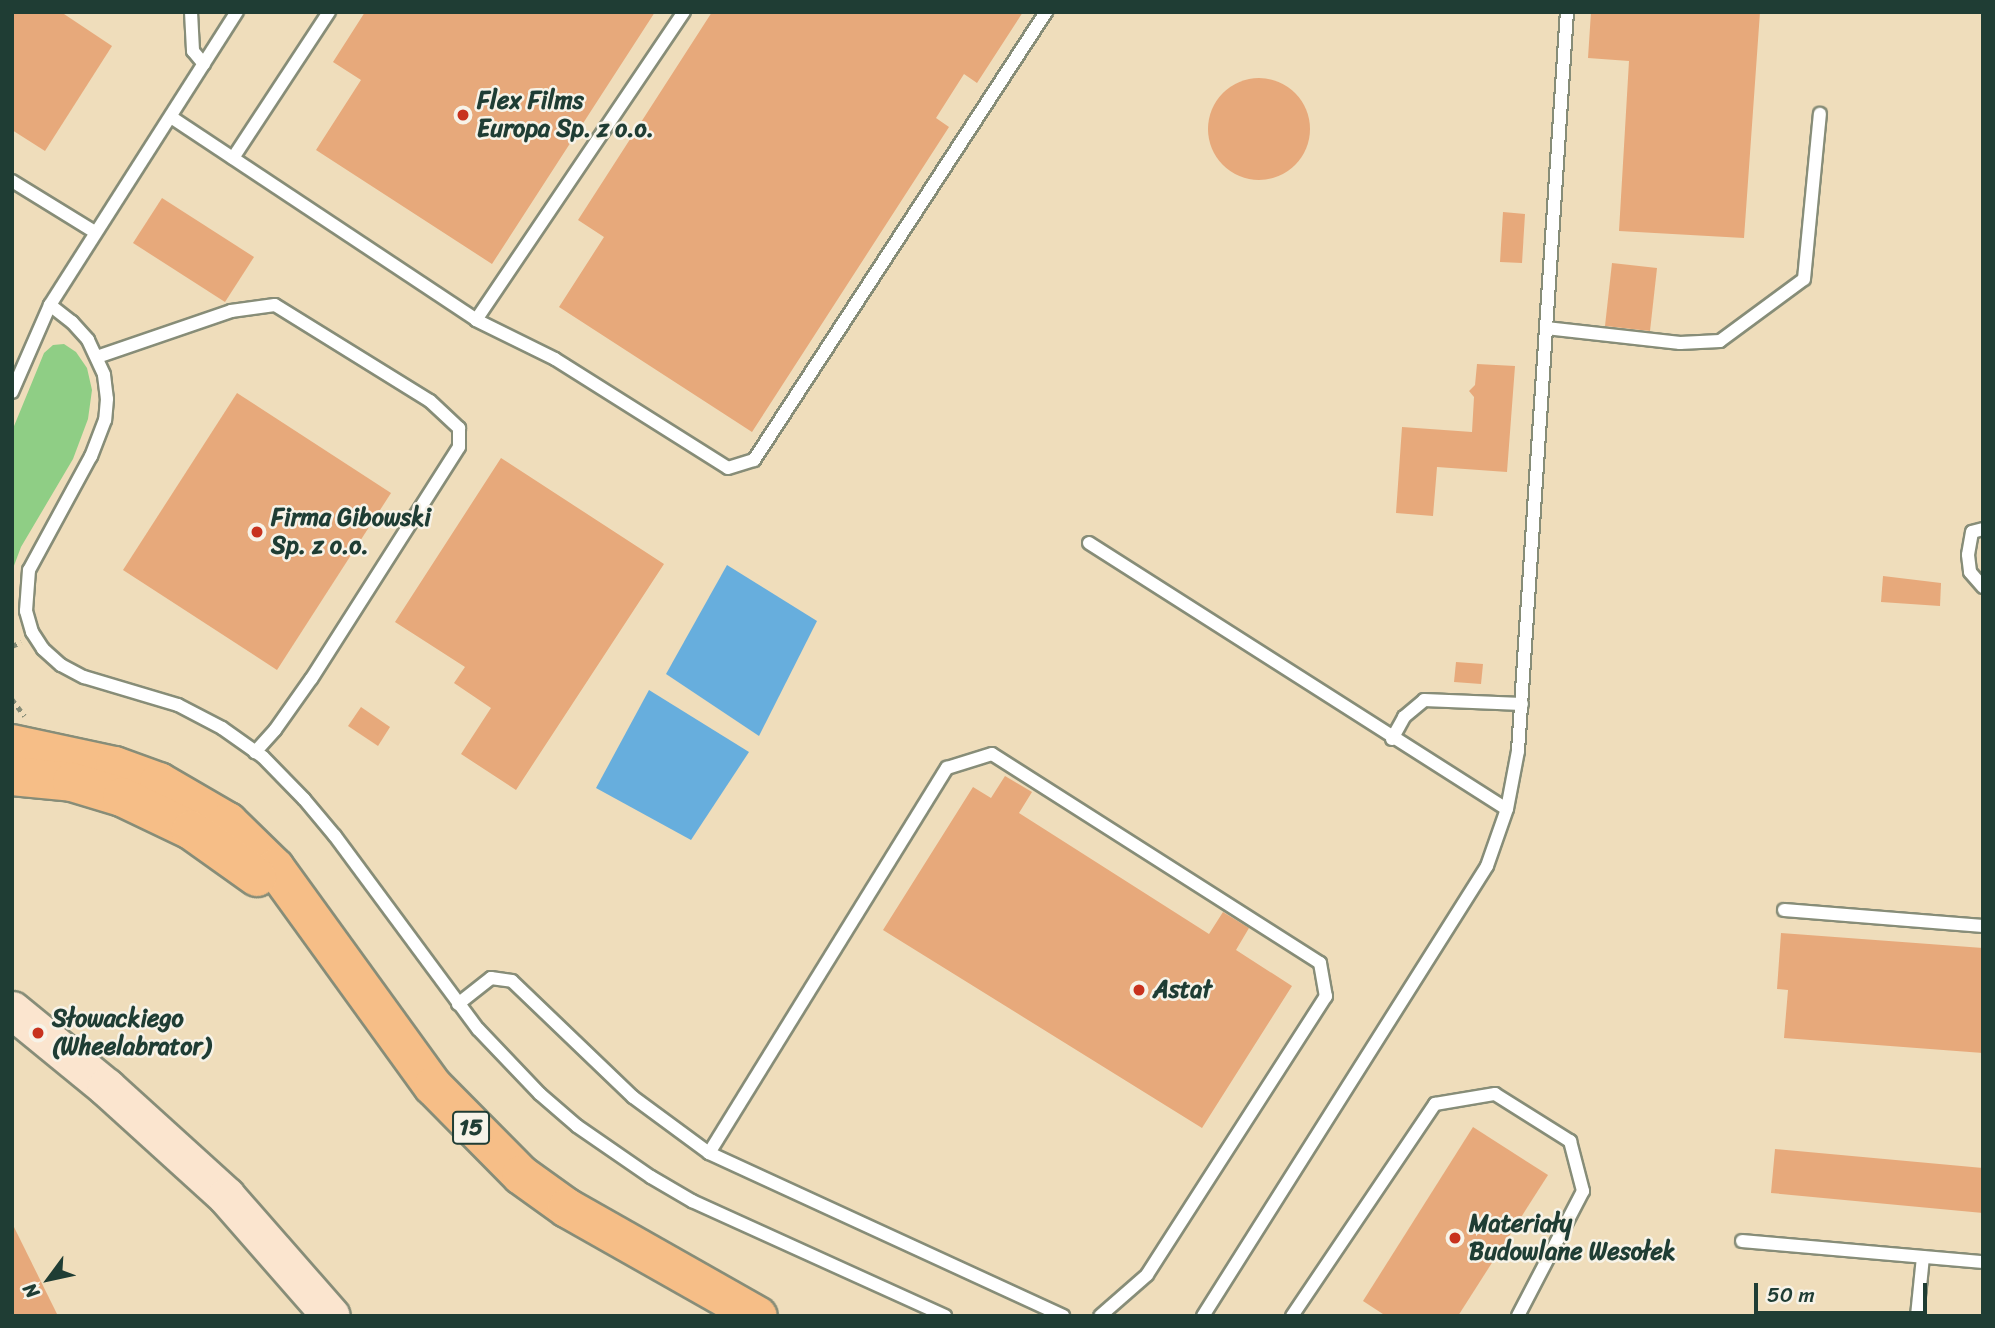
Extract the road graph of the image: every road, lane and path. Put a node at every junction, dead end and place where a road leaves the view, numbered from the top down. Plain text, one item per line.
1 (191, 12) edge
2 (237, 12) edge
3 (329, 12) edge
4 (684, 12) edge
5 (1046, 12) edge
6 (1567, 12) edge
7 (204, 64) junction
8 (1820, 114) dead end
9 (171, 117) junction
10 (233, 158) junction
11 (12, 180) edge
12 (95, 232) junction
13 (50, 305) junction
14 (476, 320) junction
15 (1546, 328) junction
16 (97, 358) junction
17 (12, 392) edge
18 (1983, 529) edge
19 (1089, 543) dead end
20 (1983, 587) edge
21 (12, 699) edge
22 (1521, 704) junction
23 (20, 732) edge
24 (1392, 739) junction
25 (255, 752) junction
26 (12, 776) edge
27 (1507, 809) junction
28 (1784, 910) dead end
29 (311, 919) junction
30 (1983, 926) edge
31 (458, 1004) junction
32 (12, 1010) edge
33 (709, 1153) junction
34 (1742, 1241) dead end
35 (1923, 1257) junction
36 (1983, 1262) edge
37 (331, 1316) edge
38 (758, 1316) edge
39 (945, 1316) edge
40 (1063, 1316) edge
41 (1100, 1316) edge
42 (1203, 1316) edge
43 (1292, 1316) edge
44 (1518, 1316) edge
45 (1917, 1316) edge

1 - 7 lane
2 - 7 lane
3 - 10 lane
4 - 14 lane
5 - 14 lane
6 - 15 lane
7 - 9 lane
8 - 15 lane
9 - 10 lane
9 - 12 lane
10 - 14 lane
11 - 12 lane
12 - 13 lane
13 - 16 lane
13 - 17 lane
15 - 22 lane
16 - 25 lane
16 - 25 lane
18 - 20 lane
19 - 24 lane
21 - 23 path
22 - 24 lane
22 - 27 lane
23 - 29 main road, 15
24 - 27 lane
25 - 31 lane
26 - 29 main road, 15
27 - 42 lane
28 - 30 lane
29 - 38 main road, 15
31 - 33 lane
31 - 39 lane
32 - 37 street
33 - 40 lane
33 - 41 lane
34 - 35 lane
35 - 36 lane
35 - 45 lane
43 - 44 lane

